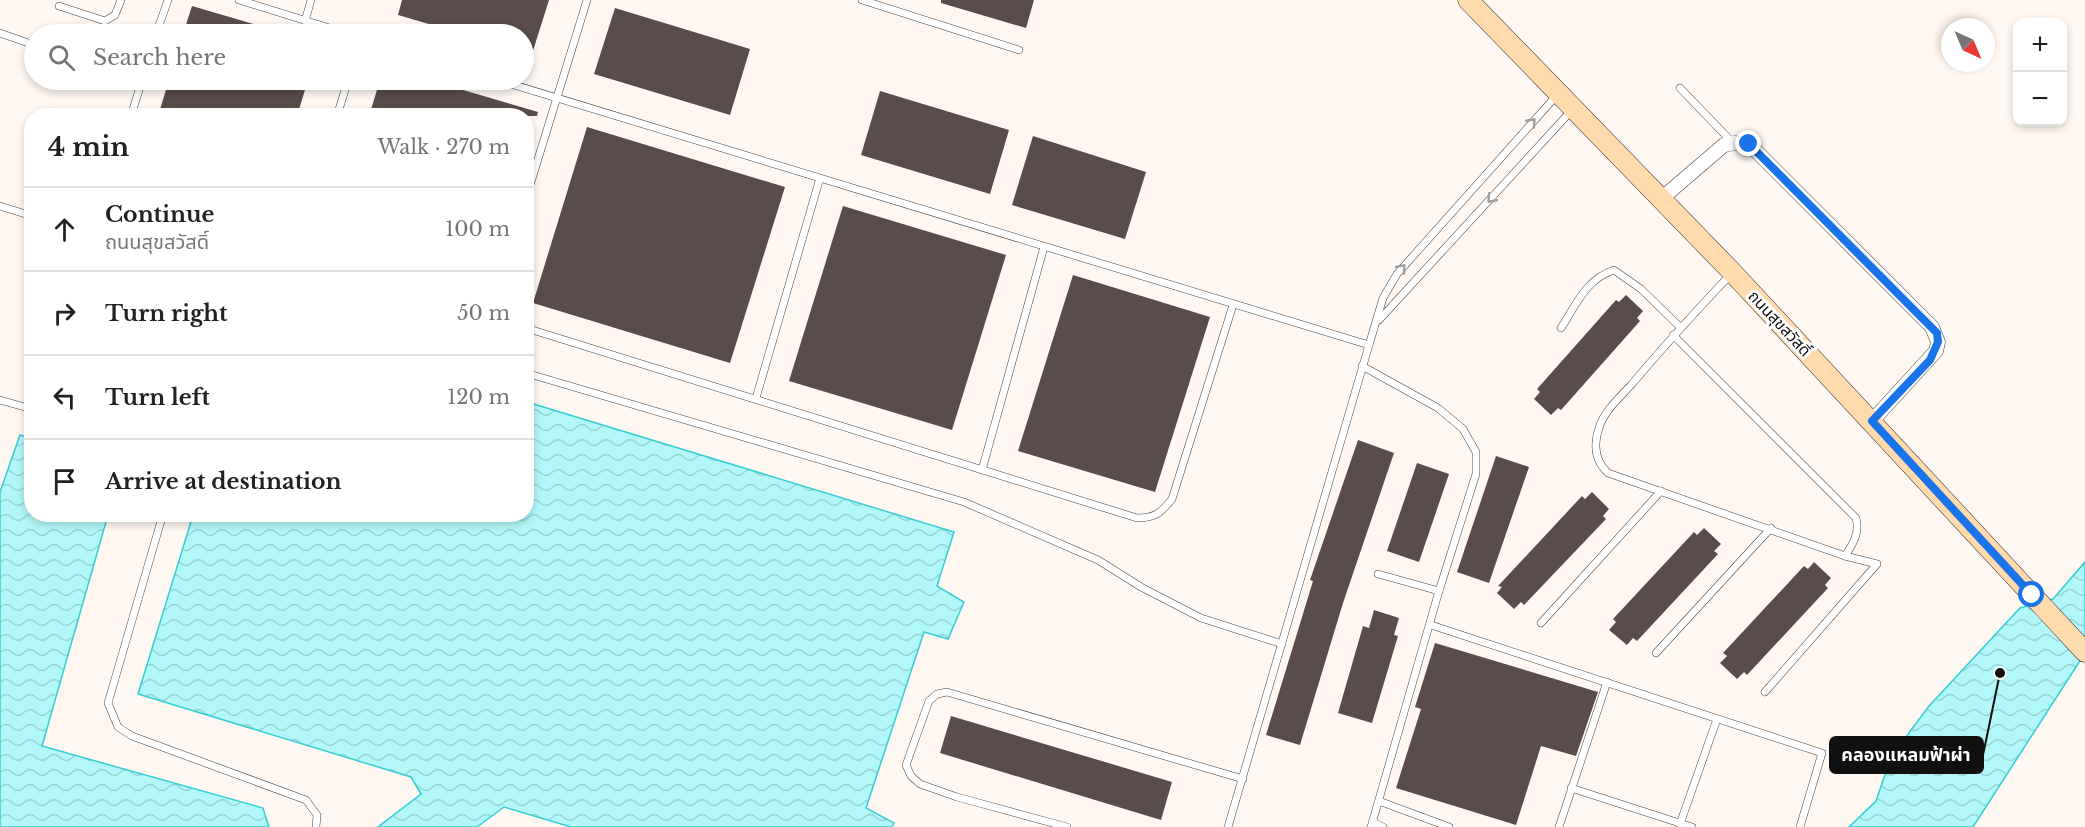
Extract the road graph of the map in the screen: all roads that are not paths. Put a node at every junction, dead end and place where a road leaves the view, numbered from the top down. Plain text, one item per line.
1 (121, 0) edge
2 (168, 0) edge
3 (238, 0) edge
4 (311, 0) edge
5 (587, 0) edge
6 (862, 0) edge
7 (1468, 0) edge
8 (59, 6) dead end
9 (305, 21) junction
10 (160, 24) edge
11 (315, 24) edge
12 (0, 33) edge
13 (24, 41) edge
14 (1019, 50) dead end
15 (1680, 88) dead end
16 (139, 90) edge
17 (345, 90) edge
18 (531, 90) edge
19 (1558, 94) junction
20 (558, 98) junction
21 (134, 108) edge
22 (339, 108) edge
23 (1573, 109) junction
24 (1732, 142) junction
25 (534, 173) edge
26 (820, 178) junction
27 (1661, 199) junction
28 (0, 206) edge
29 (24, 214) edge
30 (1044, 247) junction
31 (1733, 273) junction
32 (1233, 305) junction
33 (1378, 320) junction
34 (1680, 327) junction
35 (1561, 328) dead end
36 (534, 330) edge
37 (1673, 335) junction
38 (1369, 345) junction
39 (1362, 366) junction
40 (534, 376) edge
41 (756, 398) junction
42 (0, 400) edge
43 (24, 407) edge
44 (1872, 421) junction
45 (982, 470) junction
46 (1661, 491) junction
47 (161, 522) edge
48 (1770, 528) junction
49 (1845, 556) junction
50 (1378, 574) dead end
51 (1439, 591) junction
52 (1541, 623) dead end
53 (1431, 625) junction
54 (1282, 644) junction
55 (2085, 652) edge
56 (1656, 653) dead end
57 (1607, 682) junction
58 (1765, 692) dead end
59 (1717, 719) junction
60 (1243, 779) junction
61 (1571, 788) junction
62 (1379, 801) junction
63 (1372, 824) edge
64 (1680, 824) junction
65 (316, 827) edge
66 (1068, 827) edge
67 (1228, 827) edge
68 (1383, 827) edge
69 (1449, 827) edge
70 (1559, 827) edge
71 (1692, 827) edge
72 (1800, 827) edge

1 - 8 lane
2 - 10 lane
3 - 9 lane
4 - 9 lane
5 - 20 lane
6 - 14 lane
7 - 19 main road, ถนนสุขสวัสดิ์
9 - 11 lane
12 - 13 lane
15 - 24 lane
16 - 21 lane
17 - 22 lane
18 - 20 lane
19 - 23 main road, ถนนสุขสวัสดิ์
33 -> 19 lane
20 - 25 lane
20 - 26 lane
23 - 27 main road, ถนนสุขสวัสดิ์
23 -> 33 lane
24 - 27 street
24 - 44 street
26 - 30 lane
26 - 41 lane
27 - 31 main road, ถนนสุขสวัสดิ์
28 - 29 lane
30 - 32 lane
30 - 45 lane
31 - 34 lane
31 - 44 main road, ถนนสุขสวัสดิ์
32 - 38 lane
32 - 45 lane
33 - 38 lane
34 - 35 lane
34 - 37 lane
36 - 41 lane
37 - 46 lane
37 - 49 lane
38 - 39 lane
39 - 51 lane
39 - 54 lane
40 - 54 lane
41 - 45 lane
42 - 43 lane
44 - 55 main road, ถนนสุขสวัสดิ์
46 - 48 lane
46 - 52 lane
47 - 65 lane
48 - 49 lane
48 - 56 lane
49 - 58 lane
50 - 51 lane
51 - 53 lane
53 - 57 lane
53 - 62 lane
54 - 60 lane
57 - 59 lane
57 - 61 lane
59 - 64 lane
59 - 72 lane
60 - 66 lane
60 - 67 lane
61 - 64 lane
61 - 70 lane
62 - 63 lane
62 - 69 lane
63 - 68 lane
64 - 71 lane

